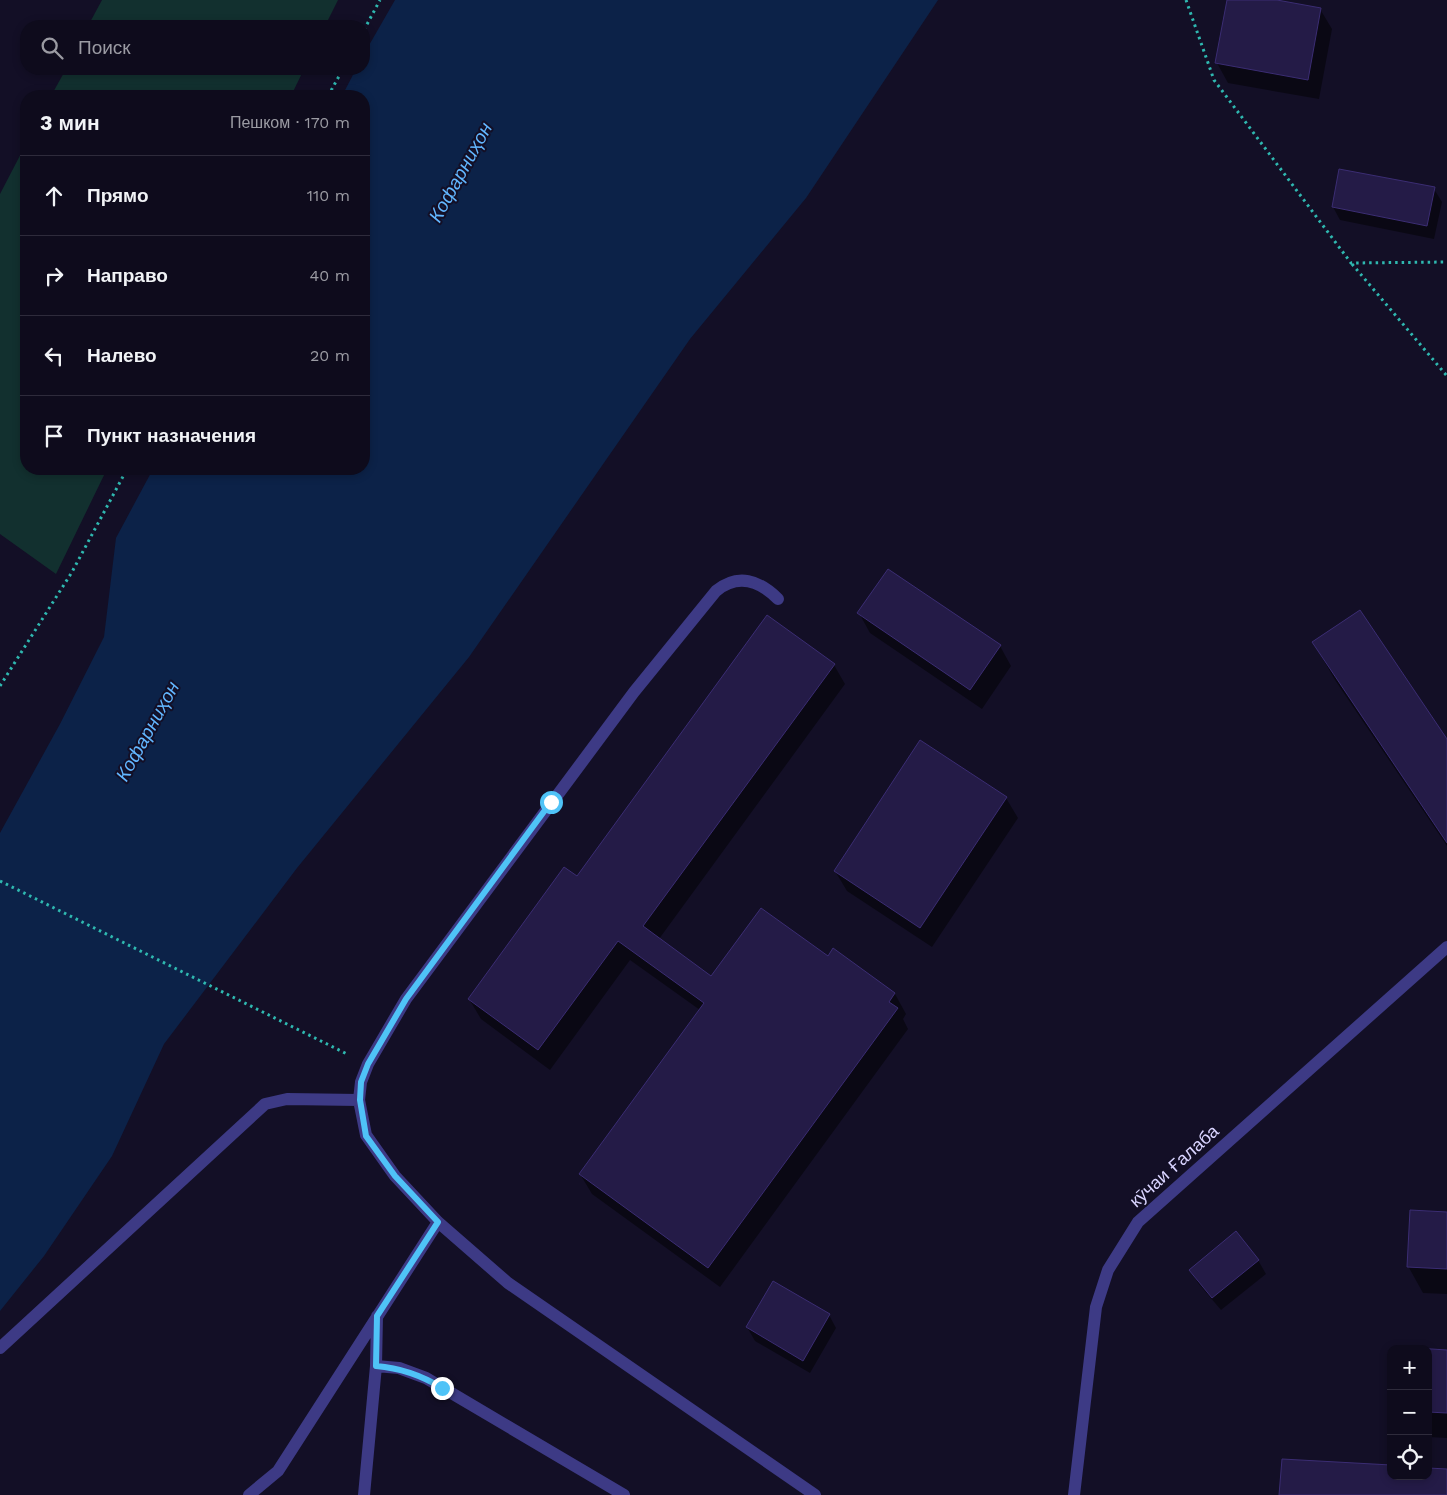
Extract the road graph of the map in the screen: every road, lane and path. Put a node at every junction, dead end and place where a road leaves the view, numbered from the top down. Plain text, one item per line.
1 (380, 0) edge
2 (1186, 0) edge
3 (369, 20) edge
4 (340, 75) edge
5 (331, 90) edge
6 (1447, 262) edge
7 (1352, 263) junction
8 (1447, 376) edge
9 (124, 475) edge
10 (778, 599) dead end
11 (0, 686) edge
12 (0, 881) edge
13 (1447, 948) edge
14 (339, 1050) dead end
15 (360, 1100) junction
16 (438, 1222) junction
17 (377, 1316) junction
18 (0, 1348) edge
19 (376, 1366) junction
20 (249, 1495) edge
21 (364, 1495) edge
22 (624, 1495) edge
23 (815, 1495) edge
24 (1074, 1495) edge

1 - 3 path
2 - 7 path
4 - 5 path
6 - 7 path
7 - 8 path
9 - 11 path
10 - 15 street
12 - 14 path
13 - 24 street, кӯчаи Ғалаба
15 - 16 street
15 - 18 street
16 - 17 street
16 - 23 street
17 - 19 street
17 - 20 street
19 - 21 street
19 - 22 street

